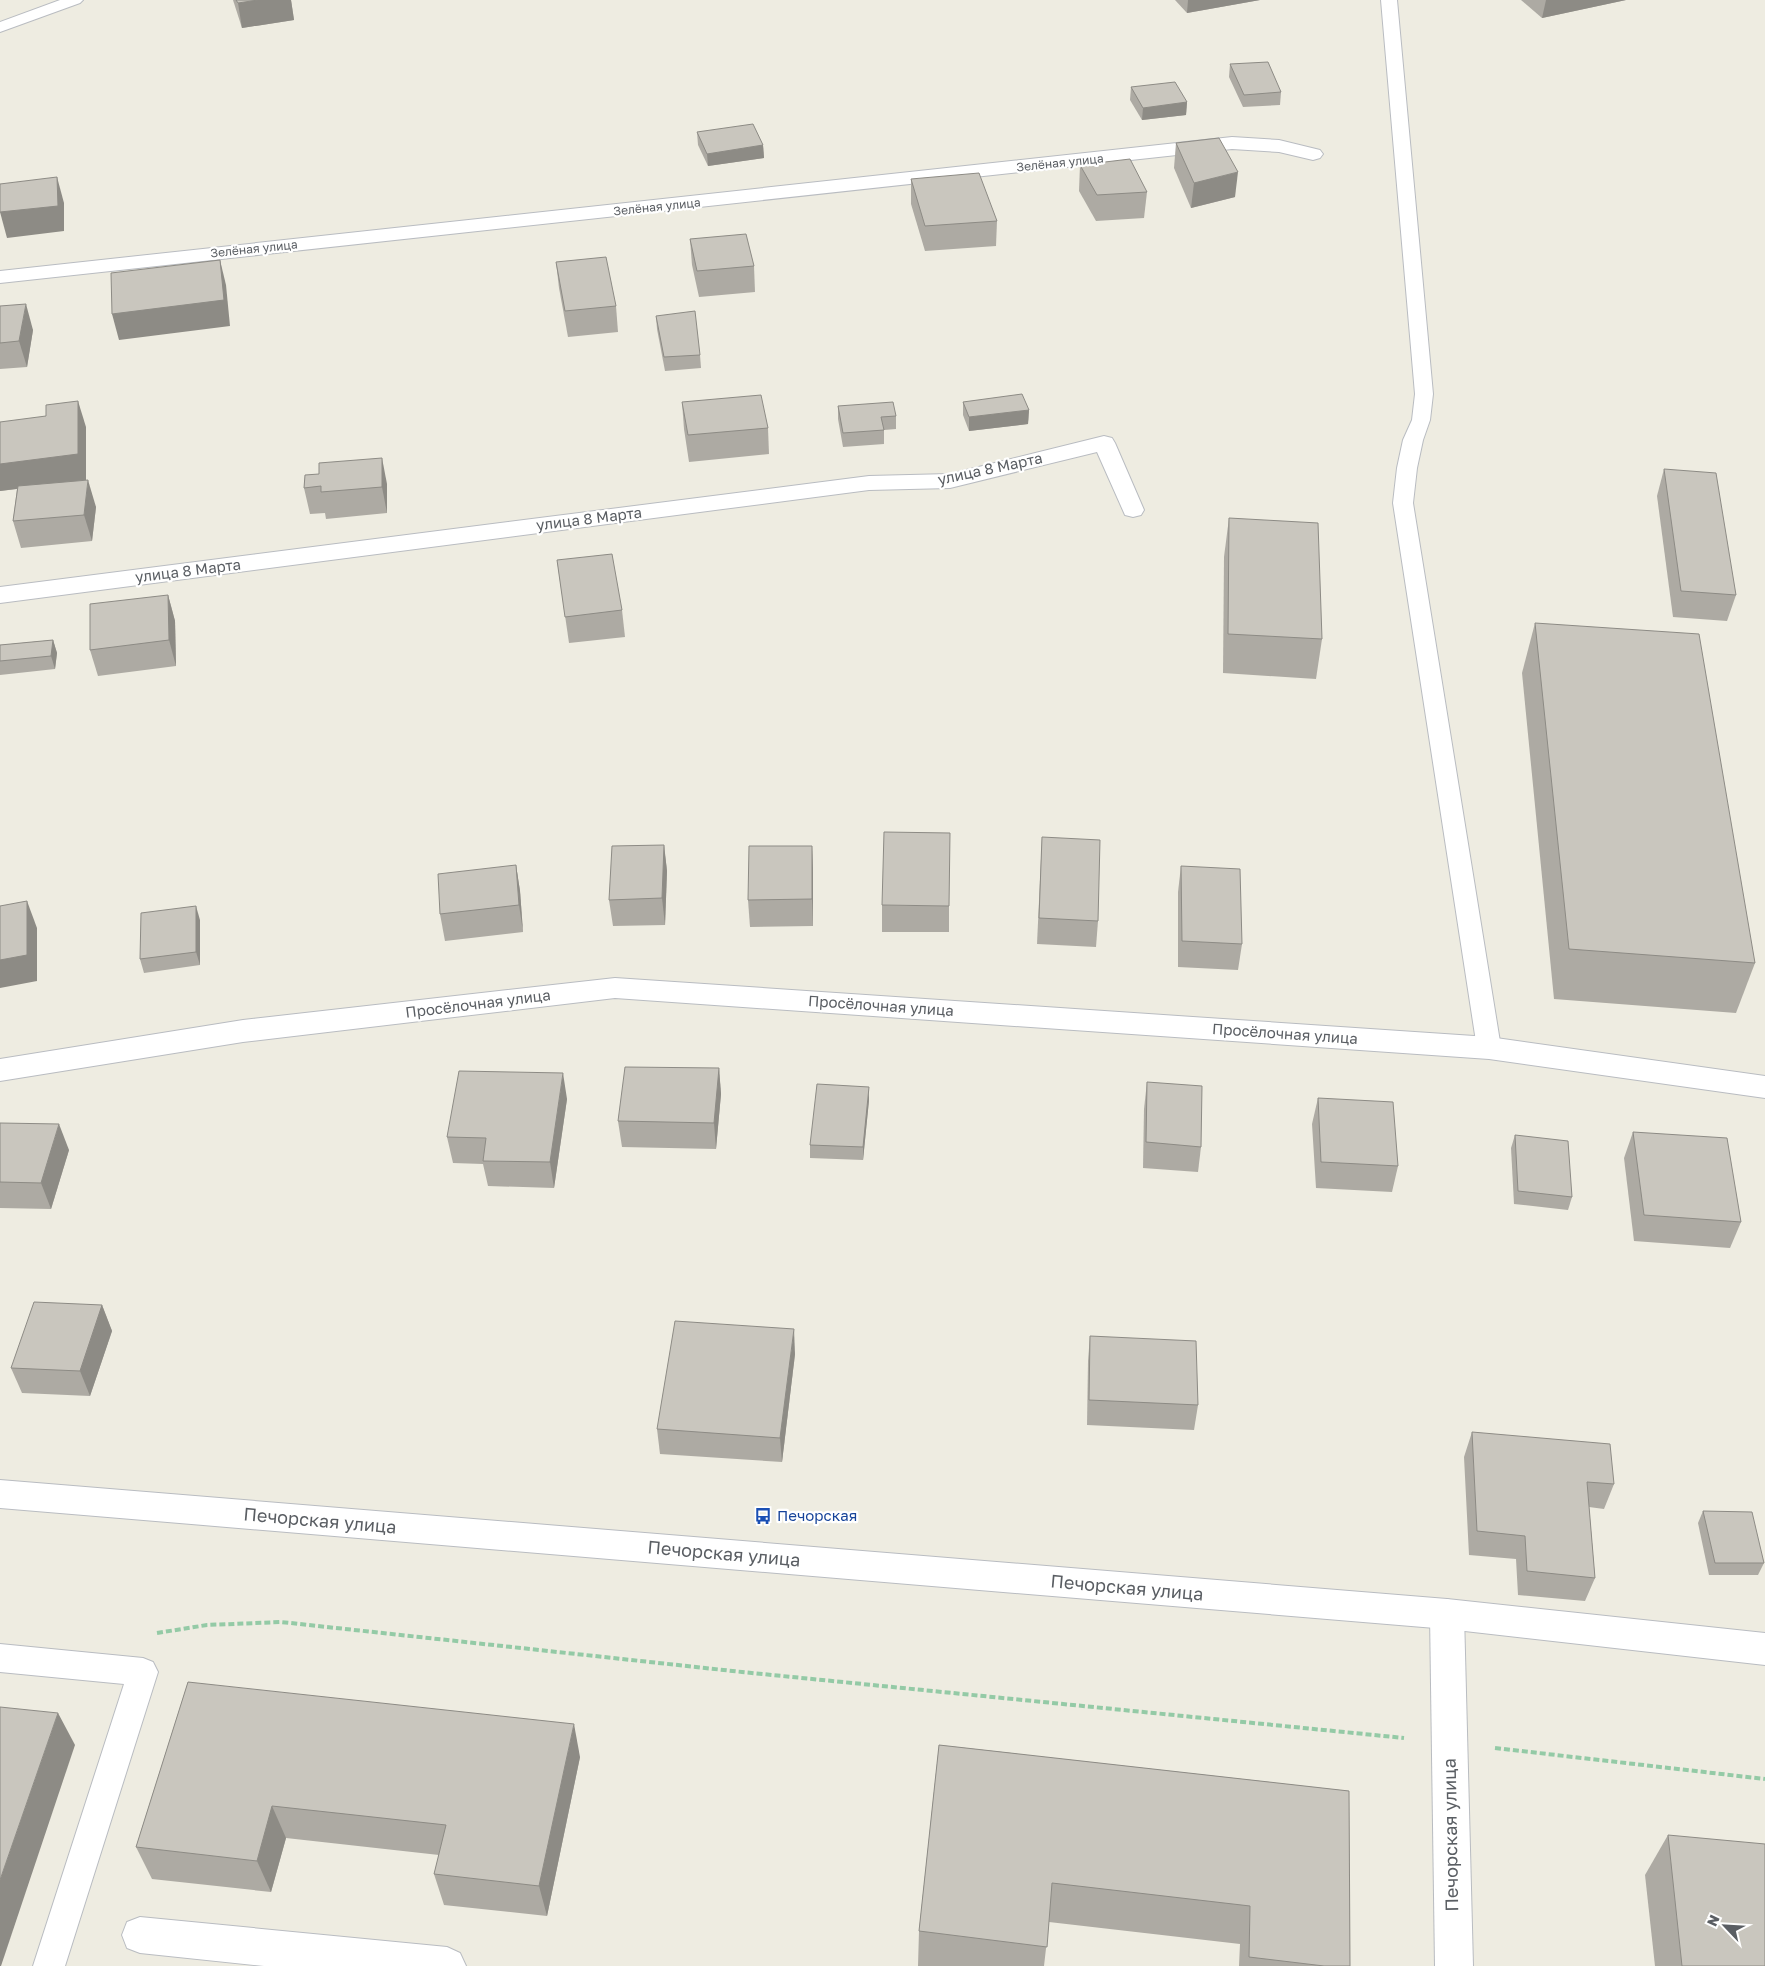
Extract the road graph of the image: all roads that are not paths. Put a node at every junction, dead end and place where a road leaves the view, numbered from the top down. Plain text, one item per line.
1 (75, 0) edge
2 (1390, 0) edge
3 (0, 27) edge
4 (1313, 154) dead end
5 (0, 277) edge
6 (1133, 510) dead end
7 (0, 595) edge
8 (1489, 1048) junction
9 (0, 1070) edge
10 (1765, 1087) edge
11 (0, 1494) edge
12 (1447, 1614) junction
13 (1765, 1649) edge
14 (0, 1658) edge
15 (140, 1935) dead end
16 (49, 1966) edge
17 (447, 1966) edge
18 (1454, 1966) edge

1 - 3 lane
2 - 8 lane
4 - 5 street, Зелёная улица
6 - 7 street, улица 8 Марта
8 - 9 street, Просёлочная улица
8 - 10 street, Просёлочная улица
11 - 12 street, Печорская улица
12 - 13 street, Печорская улица
12 - 18 street, Печорская улица
14 - 16 lane
15 - 17 street

